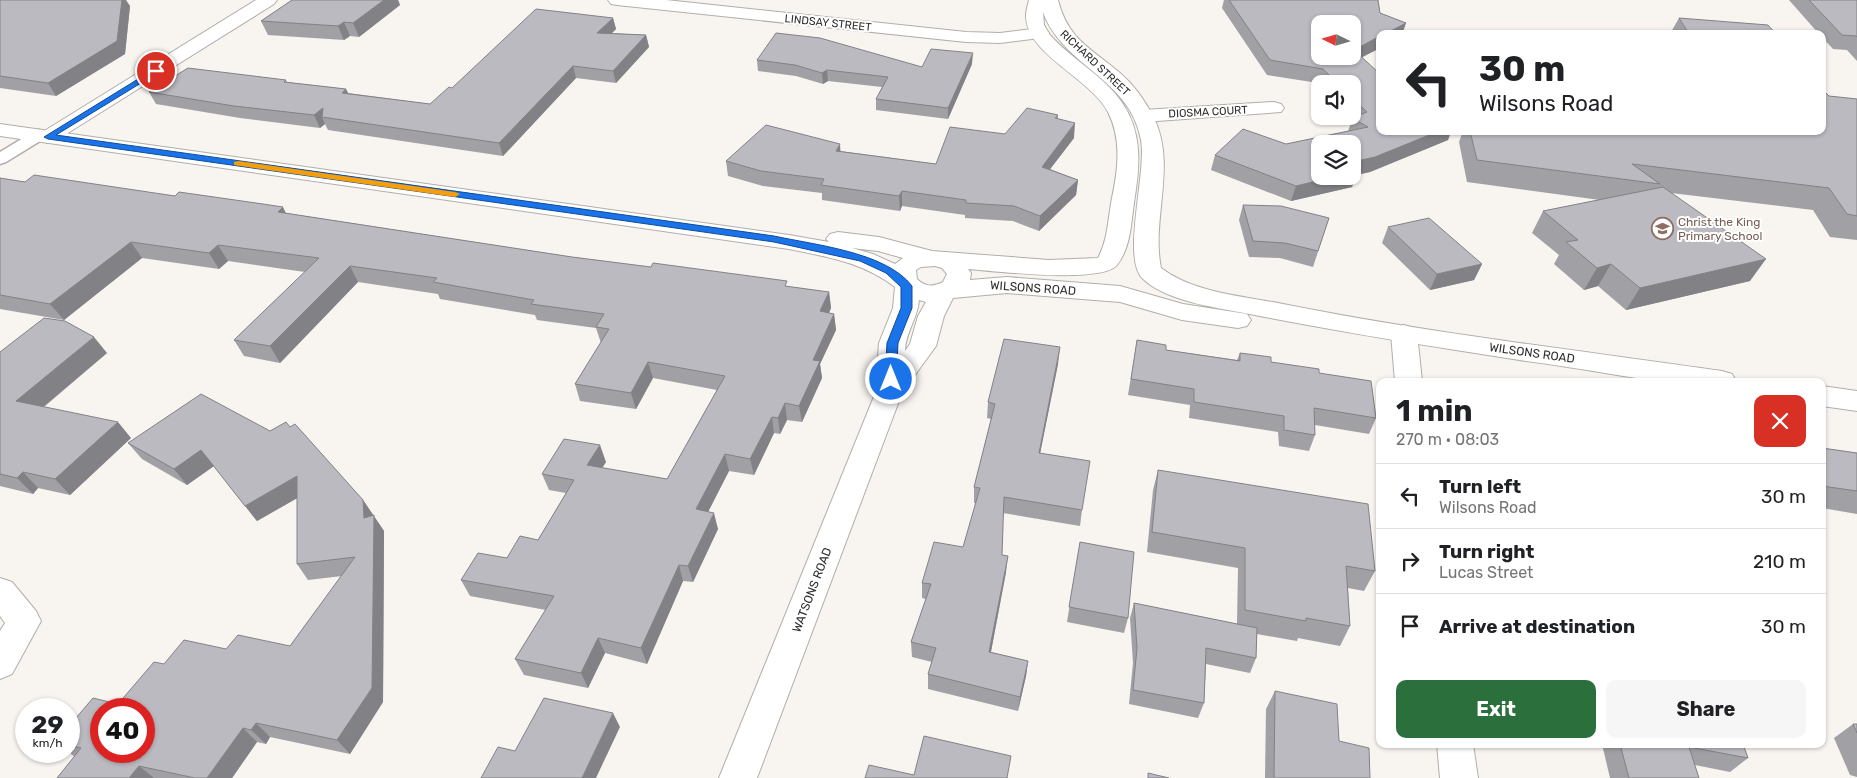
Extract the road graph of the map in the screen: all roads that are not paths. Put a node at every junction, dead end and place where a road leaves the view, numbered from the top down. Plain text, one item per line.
1 (268, 0) edge
2 (617, 0) edge
3 (1038, 0) edge
4 (1049, 0) edge
5 (1050, 32) junction
6 (1089, 67) junction
7 (1274, 108) dead end
8 (1143, 116) junction
9 (1120, 117) junction
10 (0, 130) edge
11 (43, 136) junction
12 (0, 159) edge
13 (774, 239) junction
14 (936, 258) junction
15 (1104, 263) junction
16 (1150, 272) junction
17 (905, 284) junction
18 (946, 291) junction
19 (1122, 295) junction
20 (1342, 324) junction
21 (1404, 334) junction
22 (1409, 378) edge
23 (1702, 378) edge
24 (1826, 397) edge
25 (885, 401) junction
26 (1857, 401) edge
27 (0, 592) edge
28 (0, 663) edge
29 (1455, 748) edge
30 (738, 778) edge
31 (1459, 778) edge

1 - 11 street
2 - 5 street, LINDSAY STREET
3 - 5 street, RICHARD STREET
4 - 5 street, RICHARD STREET
5 - 6 street, RICHARD STREET
6 - 8 street, RICHARD STREET
6 - 9 street, RICHARD STREET
7 - 8 street, DIOSMA COURT
8 - 9 street, DIOSMA COURT
8 - 16 street, RICHARD STREET
9 - 15 street, RICHARD STREET
10 - 11 street, WILSONS ROAD
11 - 12 lane
11 - 13 street, WILSONS ROAD
13 - 14 street, WILSONS ROAD
13 - 17 street, WILSONS ROAD
14 - 15 street, WILSONS ROAD
14 - 17 street
14 - 18 street
15 - 16 street
15 - 19 street
16 - 19 street
16 - 20 street, WILSONS ROAD
17 - 18 street
17 - 25 street, WATSONS ROAD
18 - 19 street, WILSONS ROAD
18 - 25 street, WATSONS ROAD
19 - 20 street, WILSONS ROAD
20 - 21 street, WILSONS ROAD
21 - 22 street
21 - 23 street, WILSONS ROAD
24 - 26 street
25 - 30 street, WATSONS ROAD
27 - 28 street
29 - 31 street

